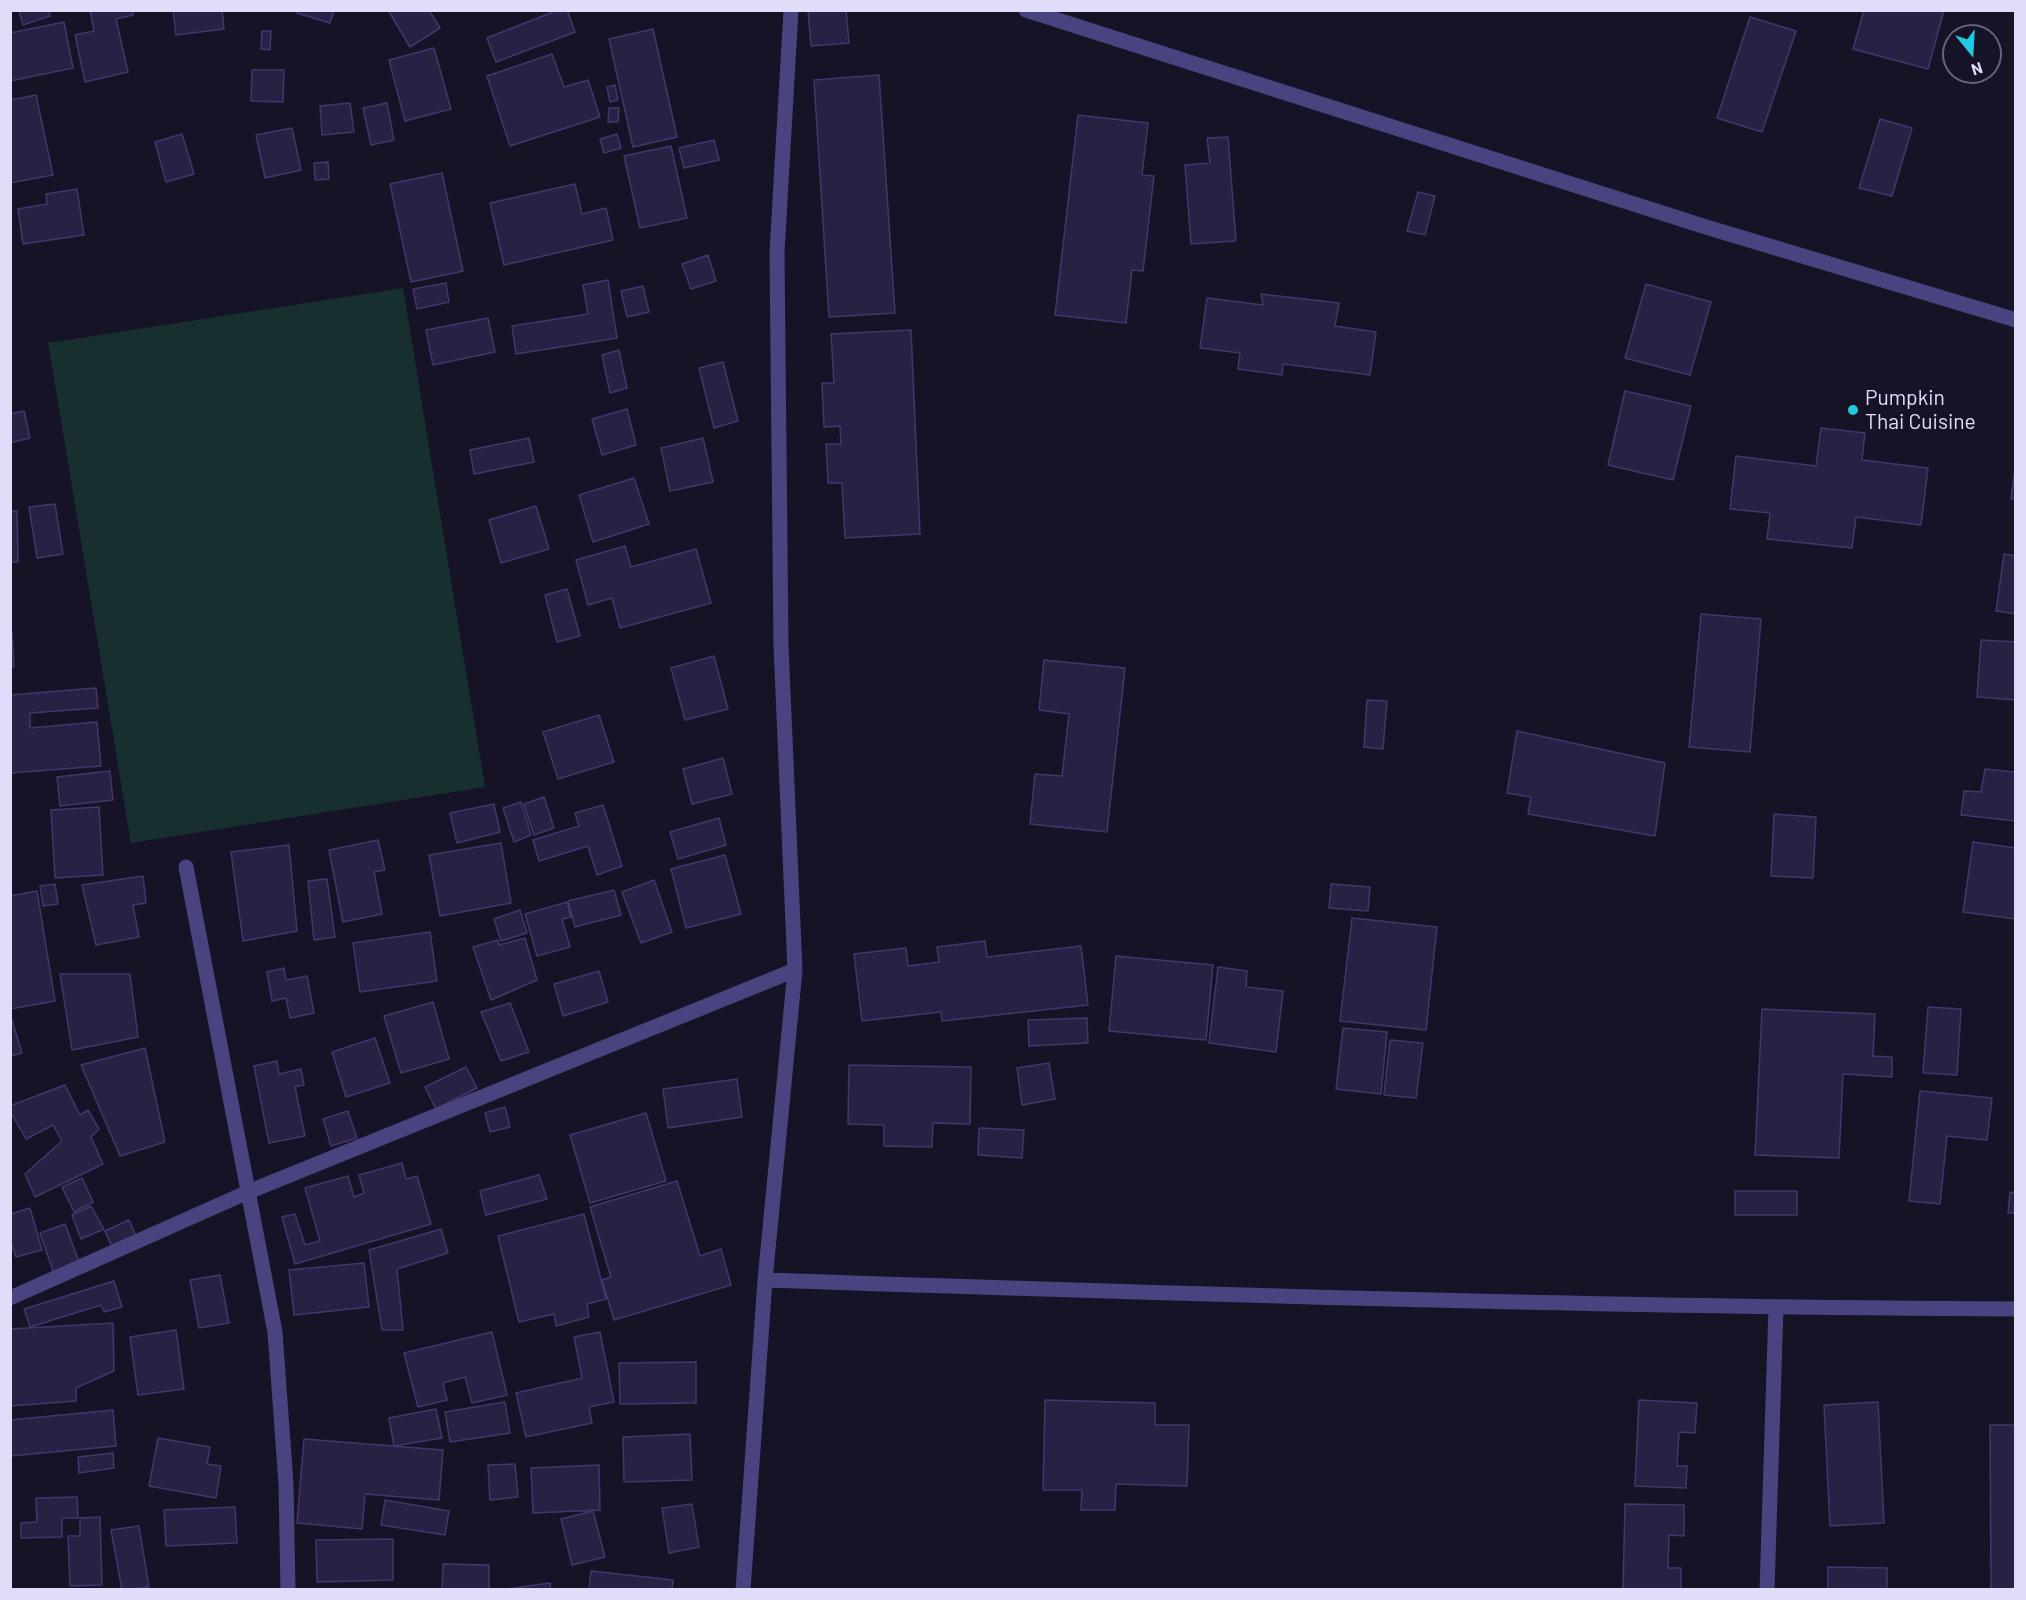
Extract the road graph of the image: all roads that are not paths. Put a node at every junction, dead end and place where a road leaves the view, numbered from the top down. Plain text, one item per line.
1 (791, 10) edge
2 (1026, 10) edge
3 (2016, 320) edge
4 (186, 867) dead end
5 (795, 970) junction
6 (248, 1192) junction
7 (765, 1280) junction
8 (10, 1298) edge
9 (1776, 1308) junction
10 (2016, 1309) edge
11 (288, 1590) edge
12 (743, 1590) edge
13 (1767, 1590) edge

1 - 5 street
2 - 3 street
4 - 6 street
5 - 6 street
5 - 7 street
6 - 8 street
6 - 11 street
7 - 9 street
7 - 12 street
9 - 10 street
9 - 13 street

